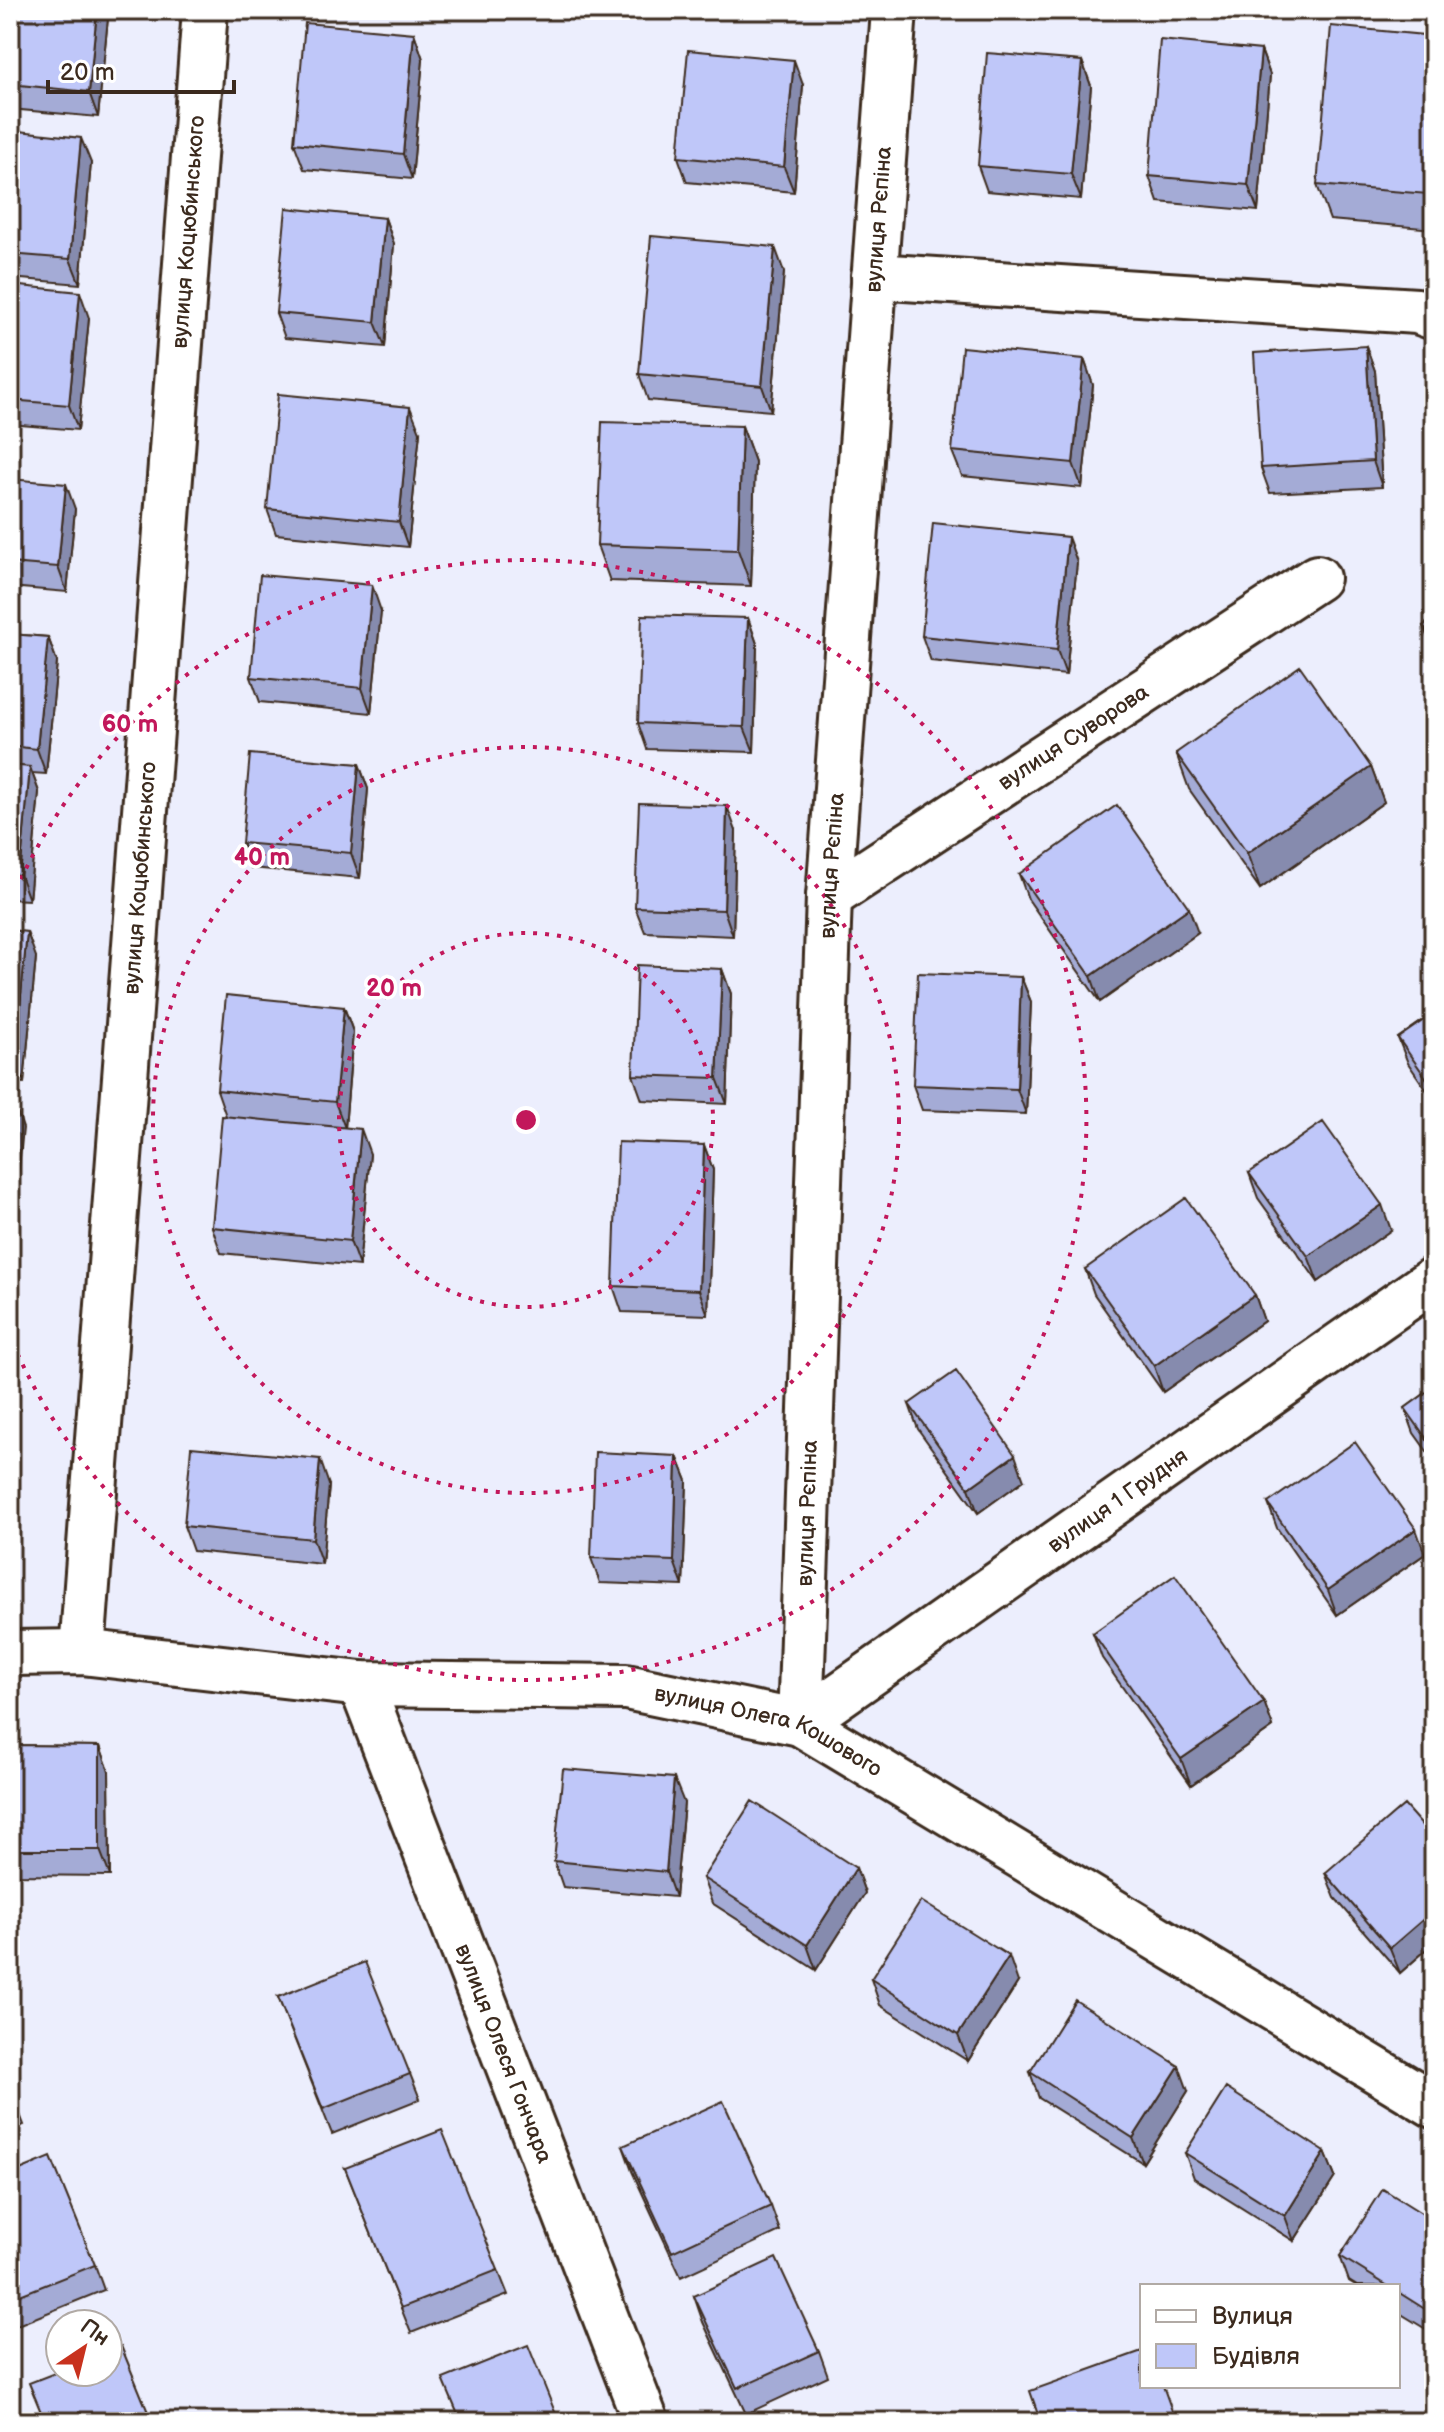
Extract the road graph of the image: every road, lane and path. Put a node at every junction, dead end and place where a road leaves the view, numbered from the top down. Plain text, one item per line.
1 (205, 10) edge
2 (894, 10) edge
3 (874, 276) junction
4 (1434, 317) edge
5 (1317, 578) dead end
6 (829, 897) junction
7 (1434, 1279) edge
8 (82, 1652) junction
9 (10, 1653) edge
10 (361, 1684) junction
11 (800, 1723) junction
12 (1432, 2102) edge
13 (646, 2422) edge

1 - 8 street, вулиця Коцюбинського
2 - 3 street, вулиця Рєпіна
3 - 4 street
3 - 6 street, вулиця Рєпіна
5 - 6 street, вулиця Суворова
6 - 11 street, вулиця Рєпіна
7 - 11 street, вулиця 1 Грудня
8 - 9 street, вулиця Олега Кошового
8 - 10 street, вулиця Олега Кошового
10 - 11 street, вулиця Олега Кошового
10 - 13 street, вулиця Олеся Гончара
11 - 12 street, вулиця Олега Кошового

